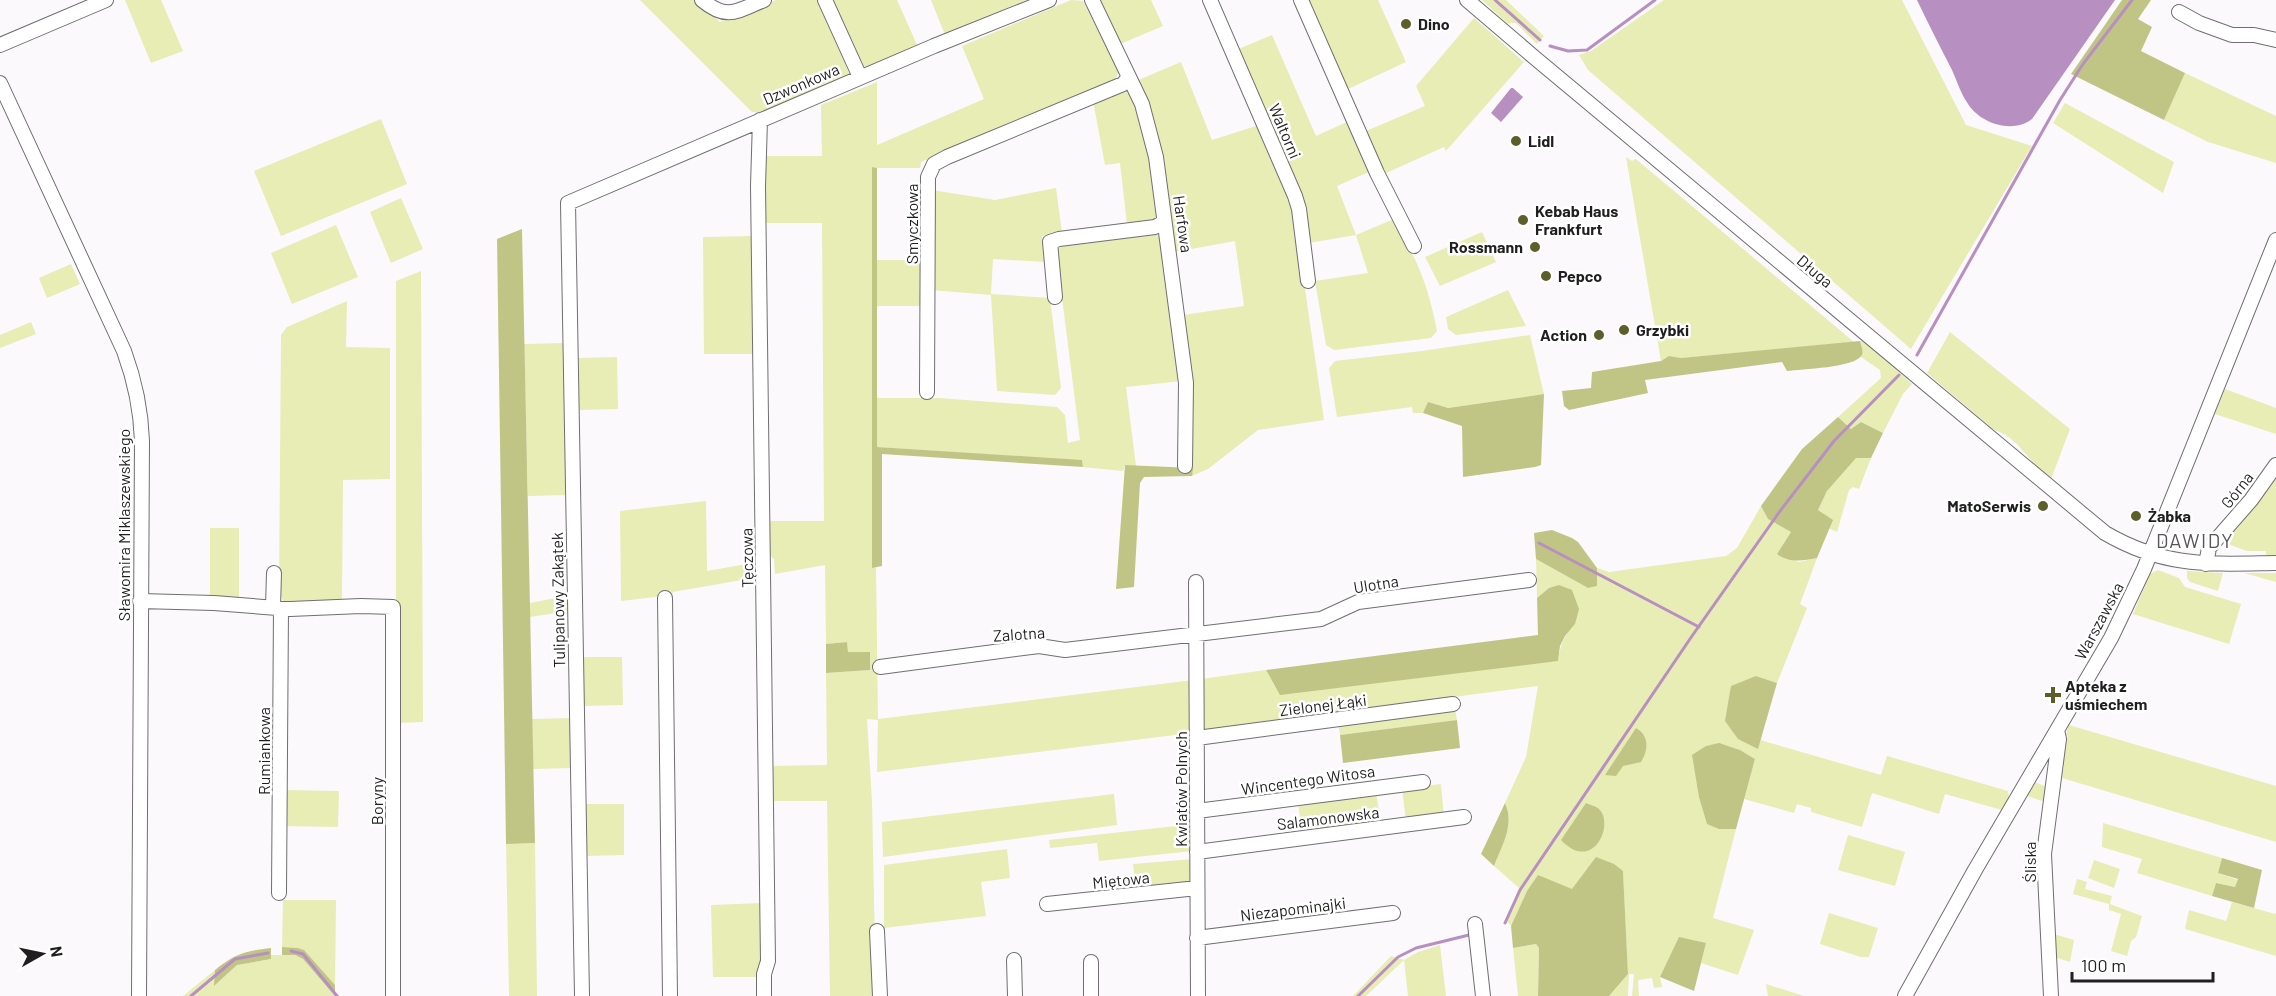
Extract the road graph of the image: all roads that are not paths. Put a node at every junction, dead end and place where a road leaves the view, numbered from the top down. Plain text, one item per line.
1 (106, 0) edge
2 (702, 0) edge
3 (764, 0) edge
4 (825, 0) edge
5 (1049, 0) edge
6 (1092, 0) edge
7 (1210, 0) edge
8 (1301, 0) edge
9 (1467, 0) edge
10 (2179, 12) dead end
11 (2276, 40) edge
12 (0, 45) edge
13 (860, 77) junction
14 (1129, 77) junction
15 (0, 83) edge
16 (760, 120) junction
17 (568, 202) joint
18 (1164, 222) junction
19 (2276, 240) edge
20 (1414, 246) dead end
21 (1308, 281) dead end
22 (1055, 297) dead end
23 (927, 392) dead end
24 (2276, 465) edge
25 (1185, 466) dead end
26 (2150, 554) junction
27 (2276, 563) edge
28 (2206, 564) junction
29 (274, 573) dead end
30 (1529, 580) dead end
31 (1196, 582) dead end
32 (665, 598) dead end
33 (140, 601) junction
34 (277, 608) junction
35 (1196, 635) junction
36 (880, 667) dead end
37 (1453, 704) dead end
38 (2056, 730) junction
39 (1197, 738) junction
40 (1423, 782) dead end
41 (1197, 811) junction
42 (1464, 818) dead end
43 (1197, 852) junction
44 (1197, 888) junction
45 (279, 893) dead end
46 (1047, 904) dead end
47 (1393, 913) dead end
48 (1475, 924) dead end
49 (878, 931) dead end
50 (1197, 938) junction
51 (1014, 960) dead end
52 (1091, 962) dead end
53 (139, 996) edge
54 (393, 996) edge
55 (582, 996) edge
56 (670, 996) edge
57 (764, 996) edge
58 (880, 996) edge
59 (1015, 996) edge
60 (1091, 996) edge
61 (1198, 996) edge
62 (1483, 996) edge
63 (1905, 996) edge
64 (2051, 996) edge

1 - 12 street
2 - 3 street
4 - 13 street
5 - 13 street, Dzwonkowa
6 - 14 street, Harfowa
7 - 21 street, Waltorni
8 - 20 street
9 - 26 street, Długa
10 - 11 street
13 - 16 street, Dzwonkowa
14 - 18 street, Harfowa
14 - 23 street, Smyczkowa
15 - 33 street, Sławomira Miklaszewskiego
16 - 17 street, Dzwonkowa
16 - 57 street, Tęczowa
17 - 55 street, Tulipanowy Zakątek
18 - 22 street
18 - 25 street, Harfowa
19 - 26 street, Warszawska
24 - 28 street, Górna
26 - 28 street, Długa
26 - 38 street, Warszawska
27 - 28 street, Długa
29 - 34 street, Rumiankowa
30 - 35 street, Ulotna
31 - 35 street, Kwiatów Polnych
32 - 56 street
33 - 34 street
33 - 53 street, Sławomira Miklaszewskiego
34 - 45 street, Rumiankowa
34 - 54 street, Boryny
35 - 36 street, Zalotna
35 - 39 street, Kwiatów Polnych
37 - 39 street, Zielonej Łąki
38 - 63 street, Warszawska
38 - 64 street, Śliska
39 - 41 street, Kwiatów Polnych
40 - 41 street, Wincentego Witosa
41 - 43 street, Kwiatów Polnych
42 - 43 street, Salamonowska
43 - 44 street, Kwiatów Polnych
44 - 46 street, Miętowa
44 - 50 street, Kwiatów Polnych
47 - 50 street, Niezapominajki
48 - 62 street
49 - 58 street
50 - 61 street, Kwiatów Polnych
51 - 59 street
52 - 60 street

